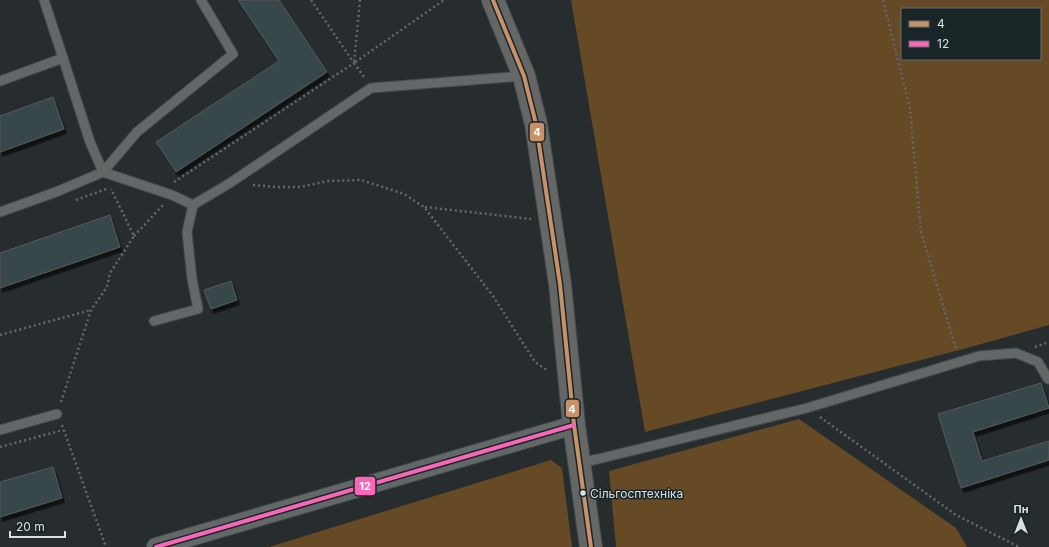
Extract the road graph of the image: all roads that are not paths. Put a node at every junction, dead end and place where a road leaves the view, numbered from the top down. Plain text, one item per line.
1 (44, 0) edge
2 (201, 0) edge
3 (493, 0) edge
4 (64, 58) junction
5 (524, 76) junction
6 (0, 81) edge
7 (103, 172) junction
8 (194, 205) junction
9 (0, 212) edge
10 (154, 321) dead end
11 (1048, 379) dead end
12 (57, 414) road end
13 (574, 424) junction
14 (0, 430) edge
15 (579, 463) junction
16 (156, 547) edge
17 (591, 547) edge

1 - 4 lane
2 - 7 lane
3 - 5 street
4 - 6 lane
4 - 7 lane
5 - 8 lane
5 - 13 street
7 - 8 lane
7 - 9 lane
8 - 10 lane
11 - 15 lane
12 - 14 lane
13 - 15 street
13 - 16 street
15 - 17 street

